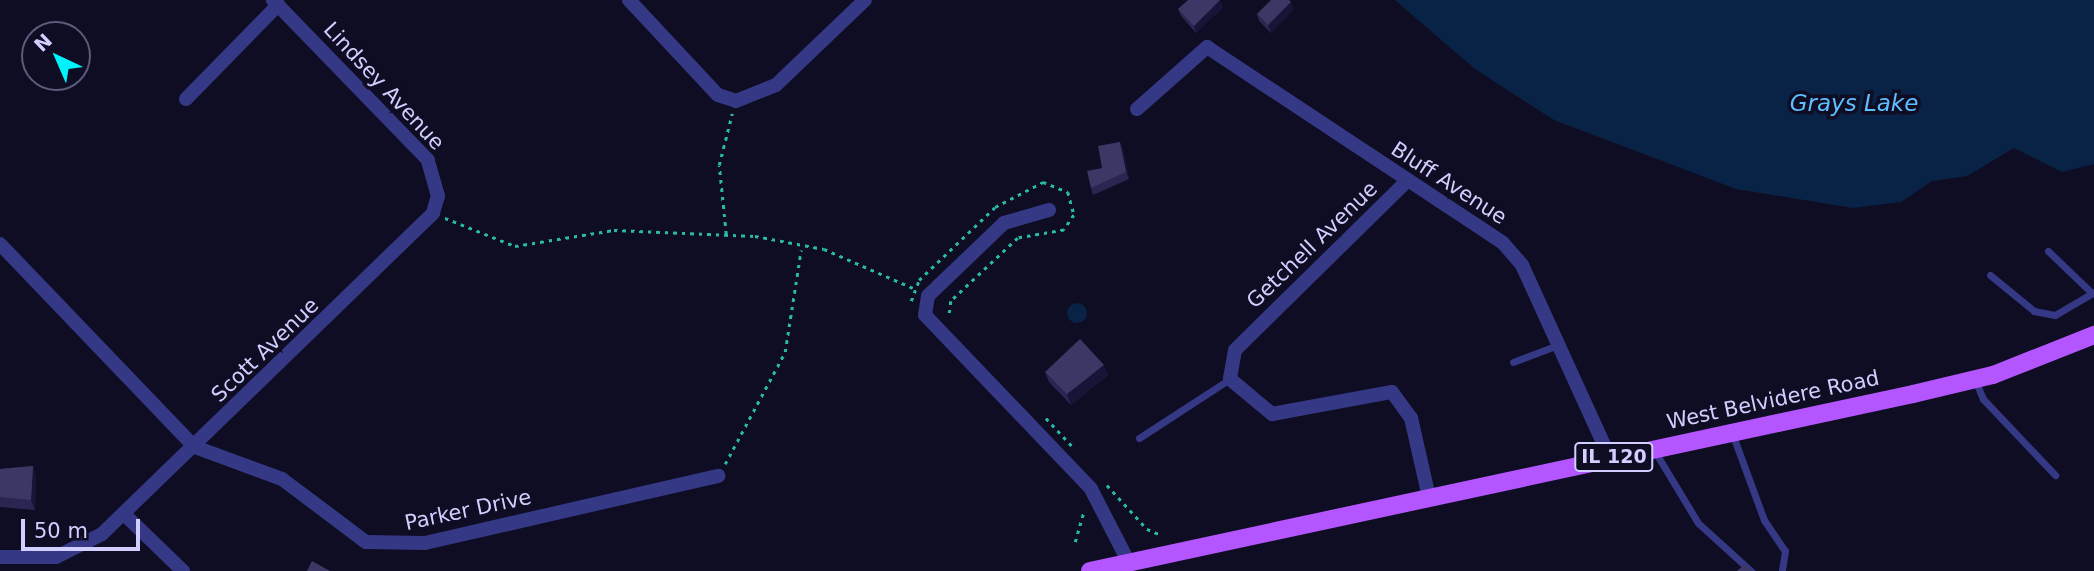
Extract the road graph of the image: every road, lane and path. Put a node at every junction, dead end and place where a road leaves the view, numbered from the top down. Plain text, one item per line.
1 (629, 0) edge
2 (865, 0) edge
3 (276, 2) edge
4 (186, 99) dead end
5 (736, 101) junction
6 (1137, 109) dead end
7 (1407, 181) junction
8 (1049, 210) dead end
9 (433, 213) junction
10 (726, 233) junction
11 (0, 244) edge
12 (801, 249) junction
13 (2048, 251) dead end
14 (1990, 275) dead end
15 (913, 288) junction
16 (2093, 293) edge
17 (928, 296) junction
18 (911, 307) dead end
19 (955, 323) dead end
20 (2094, 335) edge
21 (1559, 345) junction
22 (1513, 362) dead end
23 (1230, 379) junction
24 (1974, 379) junction
25 (1040, 413) dead end
26 (1731, 432) junction
27 (1139, 438) dead end
28 (195, 447) junction
29 (1653, 449) junction
30 (1081, 455) dead end
31 (1610, 458) junction
32 (2055, 475) dead end
33 (718, 476) joint
34 (1104, 481) dead end
35 (1429, 497) junction
36 (1079, 500) dead end
37 (125, 515) junction
38 (1160, 534) dead end
39 (1075, 542) dead end
40 (0, 557) edge
41 (1129, 563) junction
42 (35, 565) edge
43 (183, 571) edge
44 (1090, 571) edge
45 (1751, 571) edge
46 (1782, 571) edge

1 - 5 street
2 - 5 street
3 - 4 street
3 - 9 street, Lindsey Avenue
5 - 10 path
6 - 7 street, Bluff Avenue
7 - 21 street, Bluff Avenue
7 - 23 street, Getchell Avenue
8 - 17 street
9 - 10 path
9 - 28 street, Scott Avenue
10 - 12 path
11 - 28 street, Parker Drive
12 - 15 path
12 - 33 path
13 - 16 lane
14 - 16 lane
15 - 17 path
15 - 18 path
15 - 19 path
17 - 41 street
20 - 24 main road, West Belvidere Road / IL 120
21 - 22 lane
21 - 31 street, Bluff Avenue
23 - 27 lane
23 - 35 street
24 - 26 main road, West Belvidere Road / IL 120
24 - 32 lane
25 - 30 path
26 - 29 main road, West Belvidere Road / IL 120
26 - 46 lane
28 - 33 street, Parker Drive
28 - 37 street, Scott Avenue
29 - 31 main road, West Belvidere Road / IL 120
29 - 45 lane
31 - 35 main road, West Belvidere Road / IL 120
34 - 38 path
35 - 41 main road, West Belvidere Road / IL 120
36 - 39 path
37 - 42 street, Scott Avenue
37 - 43 street
40 - 42 street, Scott Avenue
41 - 44 main road, IL 120

